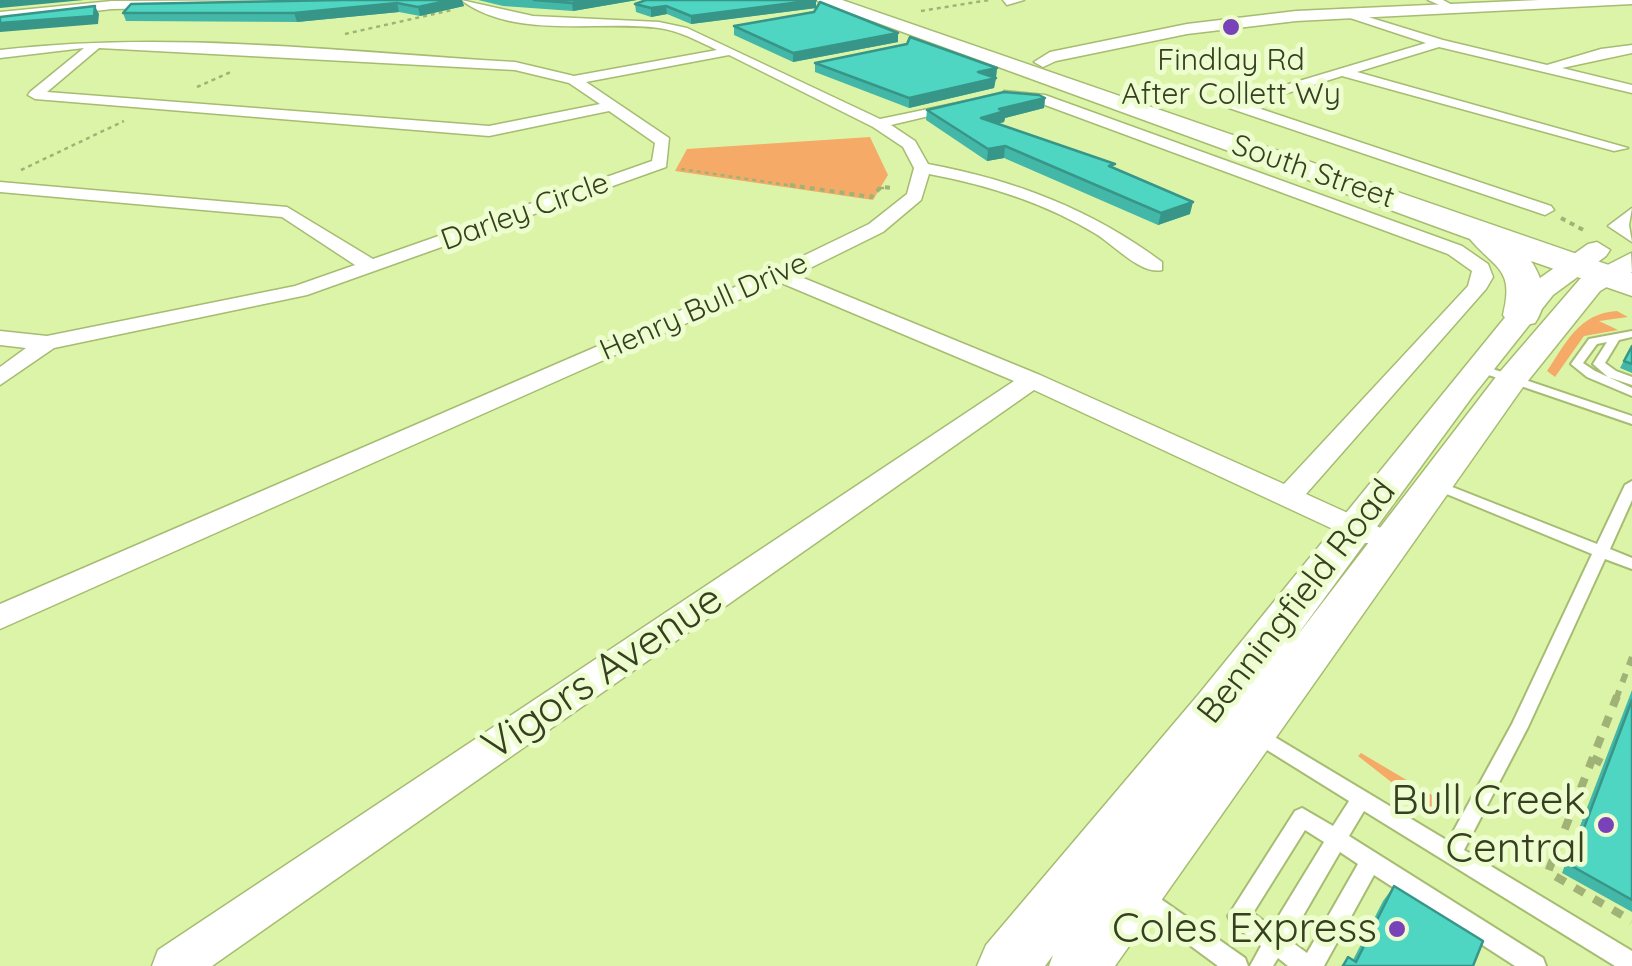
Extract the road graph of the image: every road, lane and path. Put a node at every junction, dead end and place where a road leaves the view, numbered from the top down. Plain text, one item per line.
1 (368, 0) edge
2 (824, 0) edge
3 (860, 0) edge
4 (1632, 0) edge
5 (1013, 1) edge
6 (1586, 1) edge
7 (114, 2) edge
8 (470, 3) edge
9 (1441, 3) edge
10 (618, 9) dead end
11 (914, 12) dead end
12 (1342, 12) junction
13 (0, 16) edge
14 (598, 21) junction
15 (334, 40) joint
16 (1439, 43) junction
17 (96, 44) junction
18 (1632, 49) edge
19 (731, 51) junction
20 (987, 51) junction
21 (306, 53) junction
22 (0, 54) edge
23 (1054, 66) junction
24 (798, 68) edge
25 (1548, 69) junction
26 (774, 72) junction
27 (1340, 72) junction
28 (574, 80) junction
29 (1632, 89) edge
30 (612, 106) junction
31 (878, 124) junction
32 (1620, 148) dead end
33 (654, 166) junction
34 (922, 168) junction
35 (0, 187) edge
36 (916, 190) junction
37 (1545, 210) joint
38 (1632, 213) edge
39 (1472, 228) junction
40 (1613, 255) edge
41 (371, 266) junction
42 (1155, 266) dead end
43 (779, 275) junction
44 (1575, 302) junction
45 (1522, 315) junction
46 (1624, 319) edge
47 (1632, 334) edge
48 (0, 338) edge
49 (48, 343) junction
50 (1577, 364) joint
51 (1495, 374) junction
52 (0, 378) edge
53 (1032, 380) junction
54 (1632, 381) edge
55 (1632, 392) edge
56 (1632, 420) edge
57 (1437, 485) junction
58 (1632, 486) edge
59 (1289, 496) junction
60 (1374, 536) junction
61 (1603, 552) junction
62 (1632, 564) edge
63 (0, 617) edge
64 (1632, 657) edge
65 (1234, 721) junction
66 (1592, 758) junction
67 (1604, 764) edge
68 (1360, 798) junction
69 (1336, 839) junction
70 (1451, 854) junction
71 (1371, 861) junction
72 (1136, 894) junction
73 (1238, 916) joint
74 (1632, 920) edge
75 (1274, 942) junction
76 (1632, 964) edge
77 (174, 966) edge
78 (1007, 966) edge
79 (1079, 966) edge
80 (1237, 966) edge
81 (1260, 966) edge
82 (1309, 966) edge
83 (1535, 966) edge

1 - 7 main road
2 - 20 highway, South Street
3 - 20 highway, South Street
4 - 6 main road
5 - 11 path
6 - 9 main road
7 - 13 main road
8 - 14 street
8 - 15 path
9 - 12 main road
10 - 14 street
12 - 16 street
12 - 23 main road
14 - 19 street
15 - 21 street, Darley Circle
16 - 25 street
16 - 27 street
17 - 21 street, Darley Circle
17 - 22 street, Darley Circle
17 - 30 street
18 - 25 street
19 - 26 street
19 - 28 street
20 - 23 highway, South Street
21 - 28 street, Darley Circle
23 - 39 highway, South Street
23 - 40 highway, South Street
24 - 26 street
25 - 29 street
26 - 31 street
27 - 32 street
27 - 37 street
28 - 30 street, Darley Circle
30 - 33 street, Darley Circle
31 - 34 street
31 - 59 street
33 - 36 path
33 - 41 street, Darley Circle
34 - 36 street
34 - 42 street
35 - 41 street
36 - 43 street, Henry Bull Drive
37 - 40 path
38 - 40 street
39 - 40 highway, South Street
39 - 45 highway
40 - 44 main road, Benningfield Road
40 - 45 main road, Benningfield Road
41 - 49 street, Darley Circle
43 - 53 street
43 - 63 street, Henry Bull Drive
44 - 46 highway
44 - 51 main road, Benningfield Road
45 - 51 main road, Benningfield Road
46 - 47 lane
46 - 50 lane
46 - 54 lane
48 - 49 street, Darley Circle
49 - 52 street
50 - 55 lane
51 - 56 lane
51 - 57 main road, Benningfield Road
51 - 60 main road, Benningfield Road
53 - 59 street
53 - 77 street, Vigors Avenue
57 - 60 main road, Benningfield Road
57 - 61 lane
58 - 61 lane
59 - 60 street
60 - 65 main road, Benningfield Road
61 - 62 lane
61 - 70 lane
64 - 66 path
65 - 68 lane
65 - 72 main road, Benningfield Road
65 - 78 main road, Benningfield Road
66 - 67 path
66 - 74 path
68 - 69 lane
68 - 70 lane
69 - 71 lane
69 - 73 lane
69 - 75 lane
70 - 76 lane
71 - 82 lane
71 - 83 lane
72 - 79 main road, Benningfield Road
72 - 80 lane
73 - 75 lane
75 - 81 lane
75 - 82 lane

